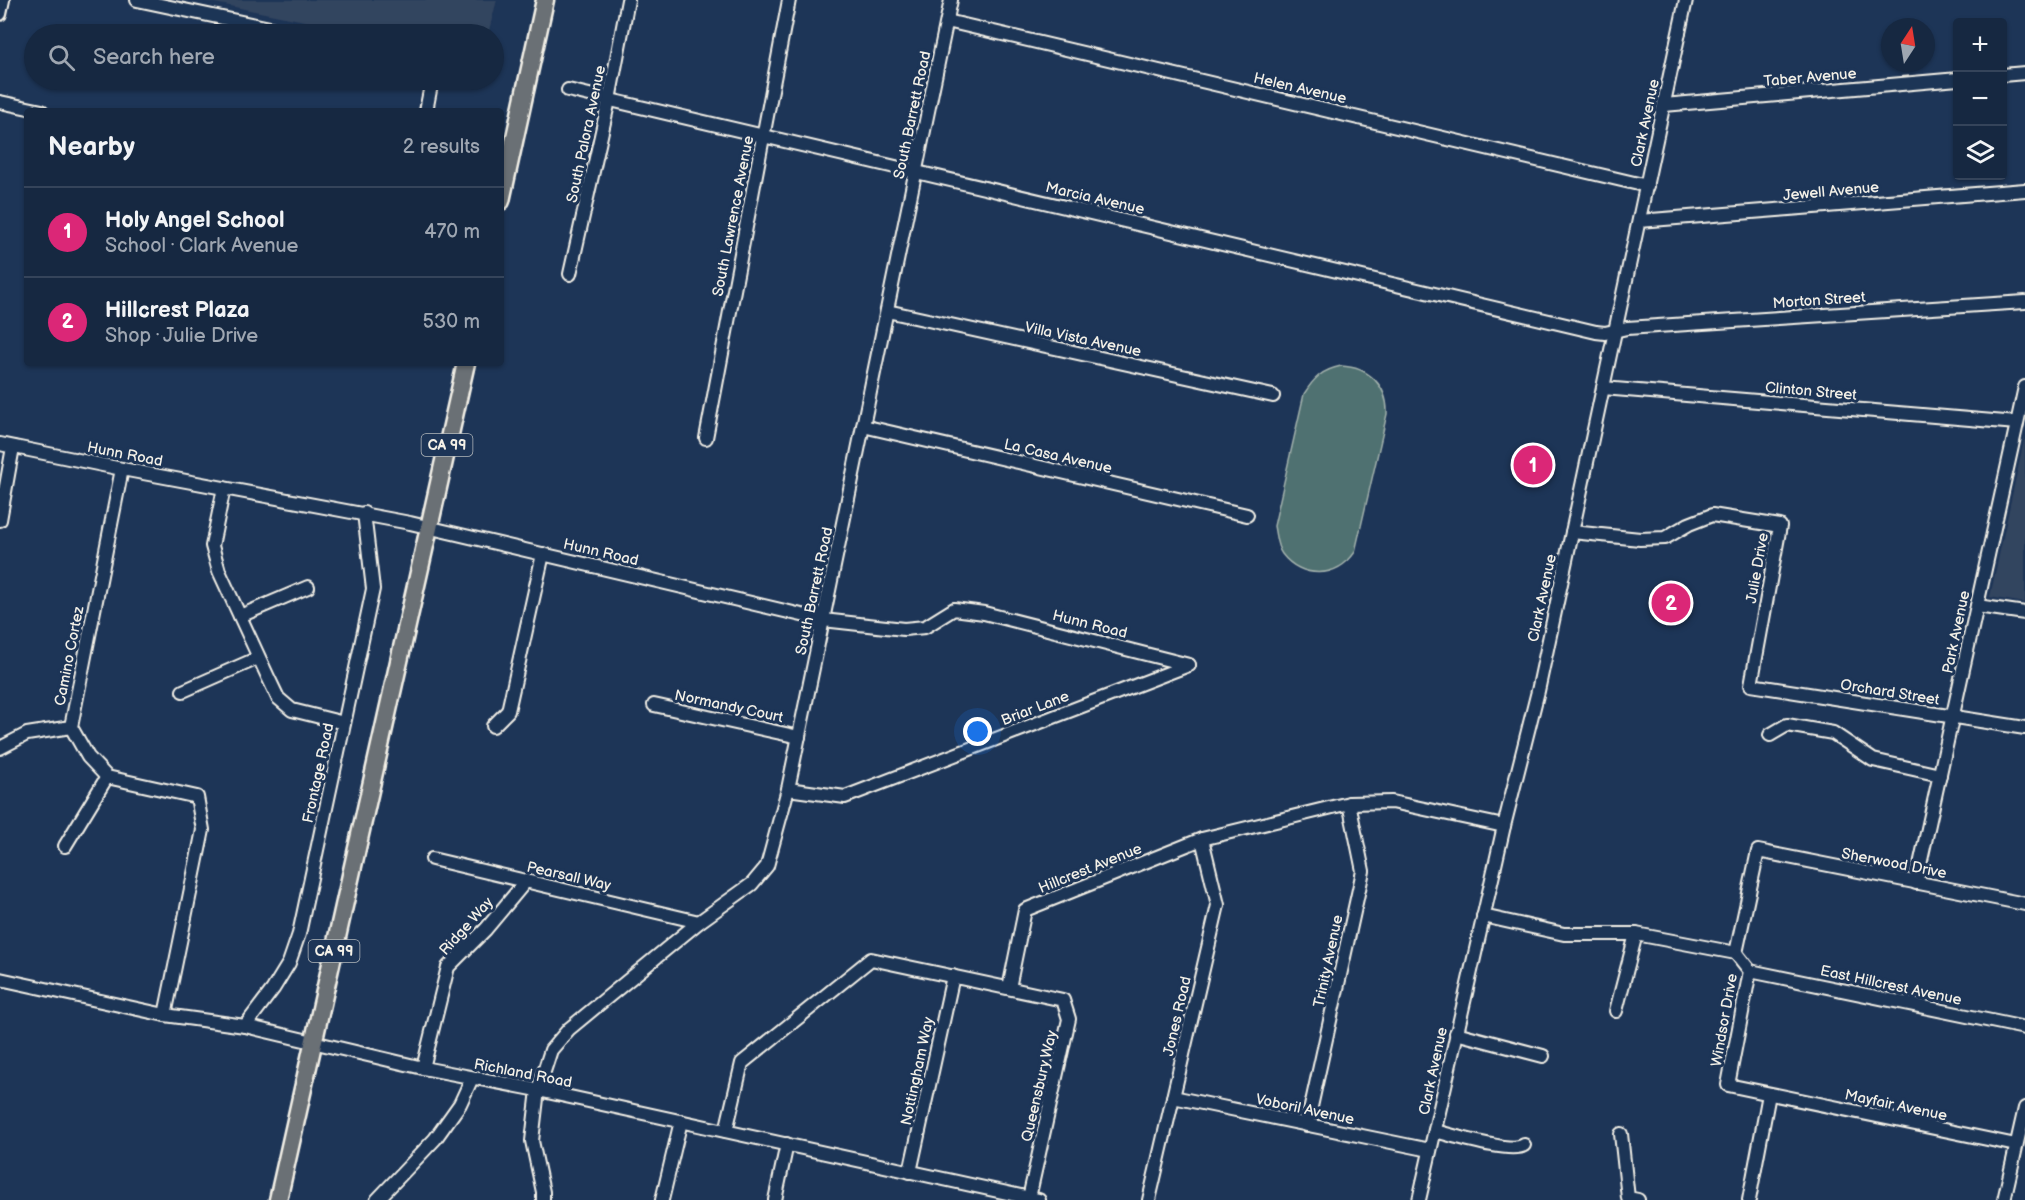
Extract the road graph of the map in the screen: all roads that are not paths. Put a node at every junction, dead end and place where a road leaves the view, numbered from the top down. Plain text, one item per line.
1 (3, 0) edge
2 (137, 0) edge
3 (545, 0) edge
4 (628, 0) edge
5 (789, 0) edge
6 (951, 0) edge
7 (1686, 0) edge
8 (0, 14) edge
9 (947, 21) junction
10 (251, 24) edge
11 (2025, 73) edge
12 (2007, 75) edge
13 (1953, 79) edge
14 (430, 90) edge
15 (568, 90) dead end
16 (609, 100) junction
17 (0, 102) edge
18 (1664, 105) junction
19 (28, 108) edge
20 (427, 108) edge
21 (763, 136) junction
22 (916, 171) junction
23 (1647, 186) junction
24 (504, 187) edge
25 (2025, 190) edge
26 (1639, 221) junction
27 (570, 274) dead end
28 (2025, 302) edge
29 (887, 311) junction
30 (1616, 330) junction
31 (465, 366) edge
32 (2025, 387) edge
33 (1603, 388) junction
34 (1273, 396) dead end
35 (2018, 423) junction
36 (863, 426) junction
37 (706, 438) dead end
38 (0, 444) edge
39 (13, 447) junction
40 (122, 469) junction
41 (224, 488) junction
42 (364, 513) junction
43 (1247, 515) dead end
44 (0, 520) edge
45 (428, 527) junction
46 (1572, 532) junction
47 (543, 554) junction
48 (308, 587) dead end
49 (1977, 606) junction
50 (2025, 613) edge
51 (240, 616) junction
52 (823, 620) junction
53 (258, 658) junction
54 (1189, 665) joint
55 (1750, 685) joint
56 (183, 690) dead end
57 (654, 705) dead end
58 (1953, 717) junction
59 (344, 723) junction
60 (493, 726) dead end
61 (70, 727) junction
62 (2025, 728) edge
63 (1770, 735) dead end
64 (799, 737) junction
65 (0, 748) edge
66 (1940, 775) junction
67 (107, 777) junction
68 (788, 789) junction
69 (1349, 803) junction
70 (1504, 826) junction
71 (1202, 839) junction
72 (65, 846) dead end
73 (1758, 851) joint
74 (432, 859) dead end
75 (526, 881) junction
76 (1916, 883) junction
77 (2025, 904) edge
78 (1483, 916) junction
79 (699, 922) junction
80 (1636, 934) junction
81 (1736, 953) junction
82 (1750, 971) junction
83 (954, 976) junction
84 (0, 979) edge
85 (1009, 988) junction
86 (1616, 1011) dead end
87 (165, 1015) junction
88 (245, 1026) junction
89 (2025, 1028) edge
90 (1456, 1033) junction
91 (314, 1041) junction
92 (1543, 1056) dead end
93 (423, 1068) junction
94 (472, 1078) junction
95 (538, 1090) junction
96 (1769, 1094) junction
97 (1173, 1096) junction
98 (2025, 1108) edge
99 (681, 1121) junction
100 (1307, 1125) junction
101 (726, 1131) junction
102 (1435, 1131) junction
103 (1621, 1134) dead end
104 (787, 1144) junction
105 (1524, 1145) dead end
106 (2016, 1146) junction
107 (1430, 1150) junction
108 (910, 1172) junction
109 (1034, 1199) edge
110 (278, 1200) edge
111 (377, 1200) edge
112 (543, 1200) edge
113 (662, 1200) edge
114 (775, 1200) edge
115 (1149, 1200) edge
116 (1419, 1200) edge
117 (1638, 1200) edge
118 (1749, 1200) edge
119 (2004, 1200) edge

1 - 8 street
2 - 10 street
3 - 24 highway
4 - 16 street, South Palora Avenue
5 - 21 street, South Lawrence Avenue
6 - 9 street, South Barrett Road
7 - 18 street, Clark Avenue
9 - 22 street, South Barrett Road
9 - 23 street, Helen Avenue
11 - 12 street
13 - 18 street, Taber Avenue
14 - 20 street
15 - 16 street, Marcia Avenue
16 - 21 street, Marcia Avenue
16 - 27 street, South Palora Avenue
17 - 19 street
18 - 23 street, Clark Avenue
21 - 22 street, Marcia Avenue
21 - 37 street, South Lawrence Avenue
22 - 29 street, South Barrett Road
22 - 30 street, Marcia Avenue
23 - 26 street, Clark Avenue
25 - 26 street, Jewell Avenue
26 - 30 street, Clark Avenue
28 - 30 street, Morton Street
29 - 34 street, Villa Vista Avenue
29 - 36 street, South Barrett Road
30 - 33 street, Clark Avenue
31 - 45 highway, CA 99
32 - 35 street, Park Avenue
33 - 35 street, Clinton Street
33 - 46 street, Clark Avenue
35 - 49 street, Park Avenue
36 - 43 street, La Casa Avenue
36 - 52 street, South Barrett Road
38 - 39 street, Hunn Road
39 - 40 street, Hunn Road
39 - 44 street
40 - 41 street, Hunn Road
40 - 61 street, Camino Cortez
41 - 42 street, Hunn Road
41 - 51 street
42 - 45 street, Hunn Road
42 - 59 street, Frontage Road
45 - 47 street, Hunn Road
45 - 91 highway, CA 99
46 - 55 street, Julie Drive
46 - 70 street, Clark Avenue
47 - 52 street, Hunn Road
47 - 60 street
48 - 51 street
49 - 50 street
49 - 58 street, Park Avenue
51 - 53 street
52 - 54 street, Hunn Road
52 - 64 street, South Barrett Road
53 - 56 street
53 - 59 street
54 - 68 street, Briar Lane
55 - 58 street, Orchard Street
57 - 64 street, Normandy Court
58 - 62 street, Orchard Street
58 - 66 street, Park Avenue
59 - 88 street, Frontage Road
61 - 65 street
61 - 67 street, Camino Cortez
63 - 66 street
64 - 68 street, South Barrett Road
66 - 76 street, Park Avenue
67 - 72 street
67 - 87 street
68 - 79 street, South Barrett Road
69 - 70 street, Hillcrest Avenue
69 - 71 street, Hillcrest Avenue
69 - 100 street, Trinity Avenue
70 - 78 street, Clark Avenue
71 - 85 street, Hillcrest Avenue
71 - 97 street, Jones Road
73 - 76 street, Sherwood Drive
73 - 81 street, Windsor Drive
74 - 75 street, Pearsall Way
75 - 79 street, Pearsall Way
75 - 93 street, Ridge Way
76 - 77 street, Sherwood Drive
78 - 80 street
78 - 90 street, Clark Avenue
79 - 95 street, South Barrett Road
80 - 81 street
80 - 86 street
81 - 82 street, Windsor Drive
82 - 89 street, East Hillcrest Avenue
82 - 96 street, Windsor Drive
83 - 85 street
83 - 101 street
83 - 108 street, Nottingham Way
84 - 87 street, Richland Road
85 - 109 street, Queensbury Way
87 - 88 street, Richland Road
88 - 91 street, Richland Road
90 - 92 street
90 - 102 street, Clark Avenue
91 - 93 street, Richland Road
91 - 110 highway, CA 99
93 - 94 street, Richland Road
94 - 95 street, Richland Road
94 - 111 street
95 - 99 street, Richland Road
95 - 112 street, South Barrett Road
96 - 106 street, Mayfair Avenue
96 - 118 street
97 - 100 street, Voboril Avenue
97 - 115 street, Jones Road
98 - 106 street
99 - 101 street, Richland Road
99 - 113 street
100 - 107 street, Voboril Avenue
101 - 104 street, Richland Road
102 - 105 street
102 - 107 street, Clark Avenue
103 - 117 street
104 - 108 street, Richland Road
104 - 114 street
106 - 119 street
107 - 116 street, Clark Avenue
108 - 109 street, Richland Road

